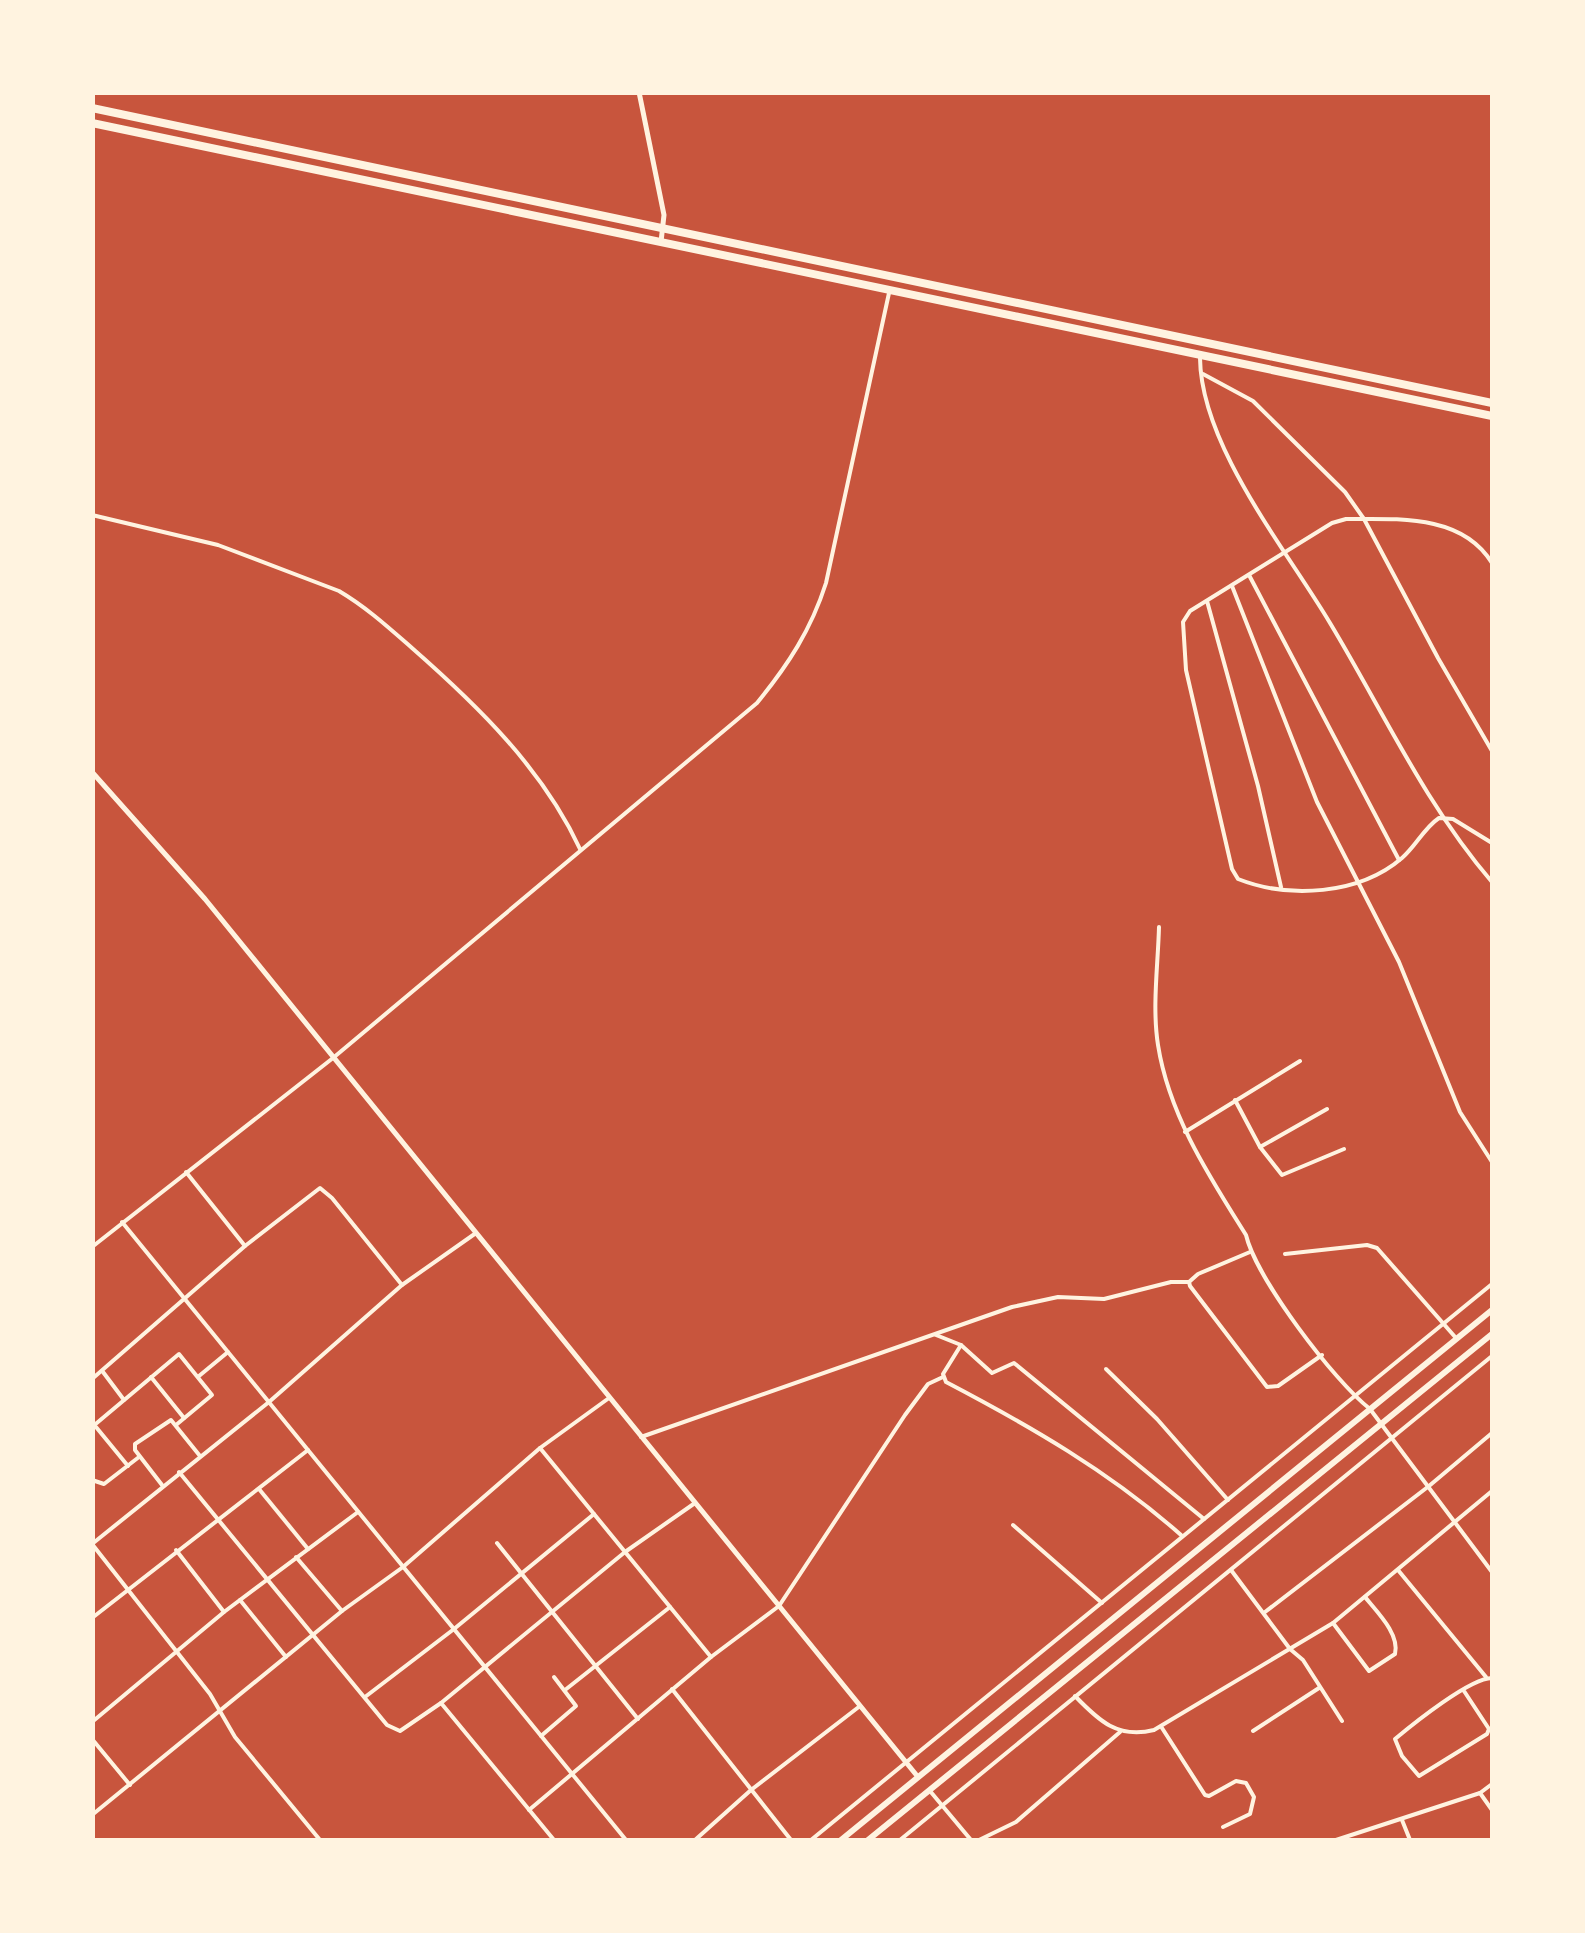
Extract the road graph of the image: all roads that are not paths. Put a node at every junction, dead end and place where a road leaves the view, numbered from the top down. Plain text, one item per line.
1 (639, 92) edge
2 (92, 108) edge
3 (92, 122) edge
4 (663, 228) junction
5 (661, 242) junction
6 (890, 290) junction
7 (1200, 354) junction
8 (1200, 372) junction
9 (1492, 403) edge
10 (1492, 416) edge
11 (92, 515) edge
12 (1364, 519) junction
13 (1286, 552) junction
14 (1492, 563) edge
15 (1249, 574) junction
16 (1232, 586) junction
17 (1208, 601) junction
18 (1492, 751) edge
19 (92, 772) edge
20 (1444, 818) junction
21 (1492, 842) edge
22 (581, 850) junction
23 (1399, 860) junction
24 (1492, 882) edge
25 (1357, 883) junction
26 (1281, 888) junction
27 (1159, 928) dead end
28 (333, 1058) junction
29 (1300, 1062) dead end
30 (1235, 1100) junction
31 (1327, 1110) dead end
32 (1185, 1132) junction
33 (1260, 1147) junction
34 (1344, 1149) dead end
35 (1492, 1162) edge
36 (186, 1172) junction
37 (122, 1222) junction
38 (476, 1233) junction
39 (92, 1246) edge
40 (245, 1246) junction
41 (1250, 1252) junction
42 (1286, 1254) dead end
43 (1189, 1282) junction
44 (1492, 1284) edge
45 (402, 1285) junction
46 (186, 1300) junction
47 (1492, 1310) edge
48 (1443, 1324) junction
49 (933, 1334) junction
50 (1492, 1334) edge
51 (1456, 1338) junction
52 (961, 1345) junction
53 (228, 1352) junction
54 (1322, 1354) junction
55 (1492, 1356) edge
56 (1106, 1369) dead end
57 (102, 1372) junction
58 (198, 1376) junction
59 (151, 1377) junction
60 (943, 1378) junction
61 (92, 1379) edge
62 (1354, 1396) junction
63 (609, 1398) junction
64 (124, 1400) junction
65 (269, 1402) junction
66 (1370, 1409) junction
67 (184, 1418) junction
68 (1382, 1424) junction
69 (176, 1425) junction
70 (94, 1426) edge
71 (1492, 1433) edge
72 (641, 1437) junction
73 (1393, 1438) junction
74 (540, 1448) junction
75 (308, 1450) junction
76 (200, 1456) junction
77 (139, 1457) junction
78 (128, 1466) junction
79 (179, 1472) junction
80 (92, 1480) edge
81 (163, 1486) junction
82 (1429, 1486) junction
83 (258, 1488) junction
84 (1492, 1491) edge
85 (1228, 1500) junction
86 (695, 1503) junction
87 (358, 1512) junction
88 (594, 1514) junction
89 (1204, 1519) junction
90 (218, 1520) junction
91 (1456, 1521) junction
92 (1012, 1525) dead end
93 (1182, 1537) junction
94 (496, 1543) dead end
95 (92, 1544) edge
96 (308, 1549) junction
97 (176, 1550) junction
98 (626, 1552) junction
99 (296, 1557) junction
100 (404, 1567) junction
101 (1231, 1570) junction
102 (1398, 1570) junction
103 (1492, 1572) edge
104 (522, 1574) junction
105 (268, 1580) junction
106 (128, 1590) junction
107 (1365, 1597) junction
108 (240, 1600) junction
109 (1102, 1604) junction
110 (779, 1606) junction
111 (670, 1607) junction
112 (342, 1611) junction
113 (224, 1612) junction
114 (552, 1612) junction
115 (1264, 1612) junction
116 (92, 1618) edge
117 (1333, 1622) junction
118 (454, 1630) junction
119 (313, 1634) junction
120 (1290, 1650) junction
121 (176, 1652) junction
122 (286, 1657) junction
123 (711, 1657) junction
124 (485, 1667) junction
125 (596, 1668) junction
126 (554, 1677) dead end
127 (1489, 1678) edge
128 (1319, 1688) junction
129 (672, 1689) junction
130 (565, 1690) junction
131 (1464, 1691) junction
132 (1075, 1696) junction
133 (365, 1697) junction
134 (441, 1703) junction
135 (860, 1706) junction
136 (220, 1710) junction
137 (638, 1719) junction
138 (1342, 1721) dead end
139 (92, 1722) edge
140 (1160, 1726) junction
141 (1253, 1730) dead end
142 (1120, 1732) junction
143 (541, 1736) junction
144 (92, 1739) edge
145 (906, 1762) junction
146 (572, 1774) junction
147 (918, 1778) junction
148 (130, 1784) junction
149 (1492, 1784) edge
150 (751, 1790) junction
151 (930, 1791) junction
152 (1480, 1793) junction
153 (942, 1806) junction
154 (529, 1810) junction
155 (1492, 1810) edge
156 (92, 1815) edge
157 (1402, 1820) junction
158 (1223, 1827) dead end
159 (320, 1840) edge
160 (554, 1840) edge
161 (626, 1840) edge
162 (695, 1840) edge
163 (792, 1840) edge
164 (810, 1840) edge
165 (841, 1840) edge
166 (868, 1840) edge
167 (900, 1840) edge
168 (971, 1840) edge
169 (979, 1840) edge
170 (1336, 1840) edge
171 (1410, 1840) edge

1 - 4 street
2 - 4 highway
3 - 5 highway
4 - 5 street
4 - 9 highway
5 - 6 highway
6 - 7 highway
6 - 22 street
7 - 8 street
7 - 10 highway
8 - 12 street
8 - 13 street
11 - 22 street
12 - 13 street
12 - 14 street
12 - 18 street
13 - 15 street
13 - 20 street
15 - 16 street
15 - 23 street
16 - 17 street
16 - 25 street
17 - 26 street
17 - 26 street
19 - 28 street
20 - 21 street
20 - 23 street
20 - 24 street
22 - 28 street
23 - 25 street
25 - 26 street
25 - 35 street
27 - 32 street
28 - 36 street
28 - 38 street
29 - 30 street
30 - 32 street
30 - 33 street
31 - 33 street
32 - 41 street
33 - 34 street
36 - 37 street
36 - 40 street
37 - 39 street
37 - 46 street
38 - 45 street
38 - 63 street
40 - 45 street
40 - 46 street
41 - 43 street
41 - 54 street
42 - 48 street
43 - 49 street
43 - 54 street
44 - 48 street
45 - 65 street
46 - 53 street
46 - 57 street
47 - 51 main road
48 - 51 street
48 - 62 street
49 - 52 street
49 - 72 street
50 - 68 main road
51 - 66 main road
52 - 60 street
52 - 89 street
53 - 58 street
53 - 65 street
54 - 62 street
55 - 73 street
56 - 85 street
57 - 61 street
57 - 64 street
58 - 59 street
58 - 67 street
59 - 64 street
59 - 67 street
60 - 93 street
60 - 110 street
62 - 66 street
62 - 85 street
63 - 72 street
63 - 74 street
64 - 70 street
65 - 75 street
65 - 76 street
66 - 68 street
66 - 147 main road
67 - 69 street
68 - 73 street
68 - 151 main road
69 - 76 street
69 - 77 street
70 - 78 street
71 - 82 street
72 - 86 street
73 - 82 street
73 - 101 street
74 - 88 street
74 - 100 street
75 - 83 street
75 - 87 street
76 - 79 street
77 - 78 street
77 - 81 street
78 - 80 street
79 - 81 street
79 - 90 street
81 - 95 street
82 - 91 street
82 - 115 street
83 - 90 street
83 - 96 street
84 - 91 street
85 - 89 street
86 - 98 street
86 - 110 street
87 - 96 street
87 - 100 street
88 - 98 street
88 - 104 street
89 - 93 street
90 - 97 street
90 - 105 street
91 - 102 street
91 - 103 street
92 - 109 street
93 - 109 street
94 - 104 street
95 - 106 street
96 - 99 street
97 - 106 street
97 - 113 street
98 - 111 street
98 - 114 street
99 - 105 street
99 - 112 street
100 - 112 street
100 - 118 street
101 - 115 street
101 - 132 street
102 - 107 street
102 - 127 street
104 - 114 street
104 - 118 street
105 - 108 street
105 - 119 street
106 - 116 street
106 - 121 street
107 - 117 street
107 - 117 street
108 - 113 street
108 - 122 street
109 - 145 street
110 - 123 street
110 - 135 street
111 - 123 street
111 - 125 street
112 - 119 street
113 - 121 street
114 - 124 street
114 - 125 street
115 - 120 street
117 - 120 street
118 - 124 street
118 - 133 street
119 - 122 street
119 - 133 street
120 - 128 street
120 - 140 street
121 - 136 street
121 - 139 street
122 - 136 street
123 - 129 street
124 - 134 street
124 - 143 street
125 - 130 street
125 - 137 street
126 - 130 street
127 - 131 street
128 - 138 street
128 - 141 street
129 - 137 street
129 - 150 street
130 - 143 street
131 - 131 street
132 - 142 street
132 - 153 street
133 - 134 street
134 - 154 street
135 - 145 street
135 - 150 street
136 - 148 street
136 - 159 street
137 - 146 street
140 - 142 street
140 - 158 street
142 - 169 street
143 - 146 street
144 - 148 street
145 - 147 street
145 - 164 street
146 - 154 street
146 - 161 street
147 - 151 main road
147 - 165 main road
148 - 156 street
149 - 152 street
150 - 162 street
150 - 163 street
151 - 153 street
151 - 166 main road
152 - 155 street
152 - 157 street
153 - 167 street
153 - 168 street
154 - 160 street
157 - 170 street
157 - 171 street

